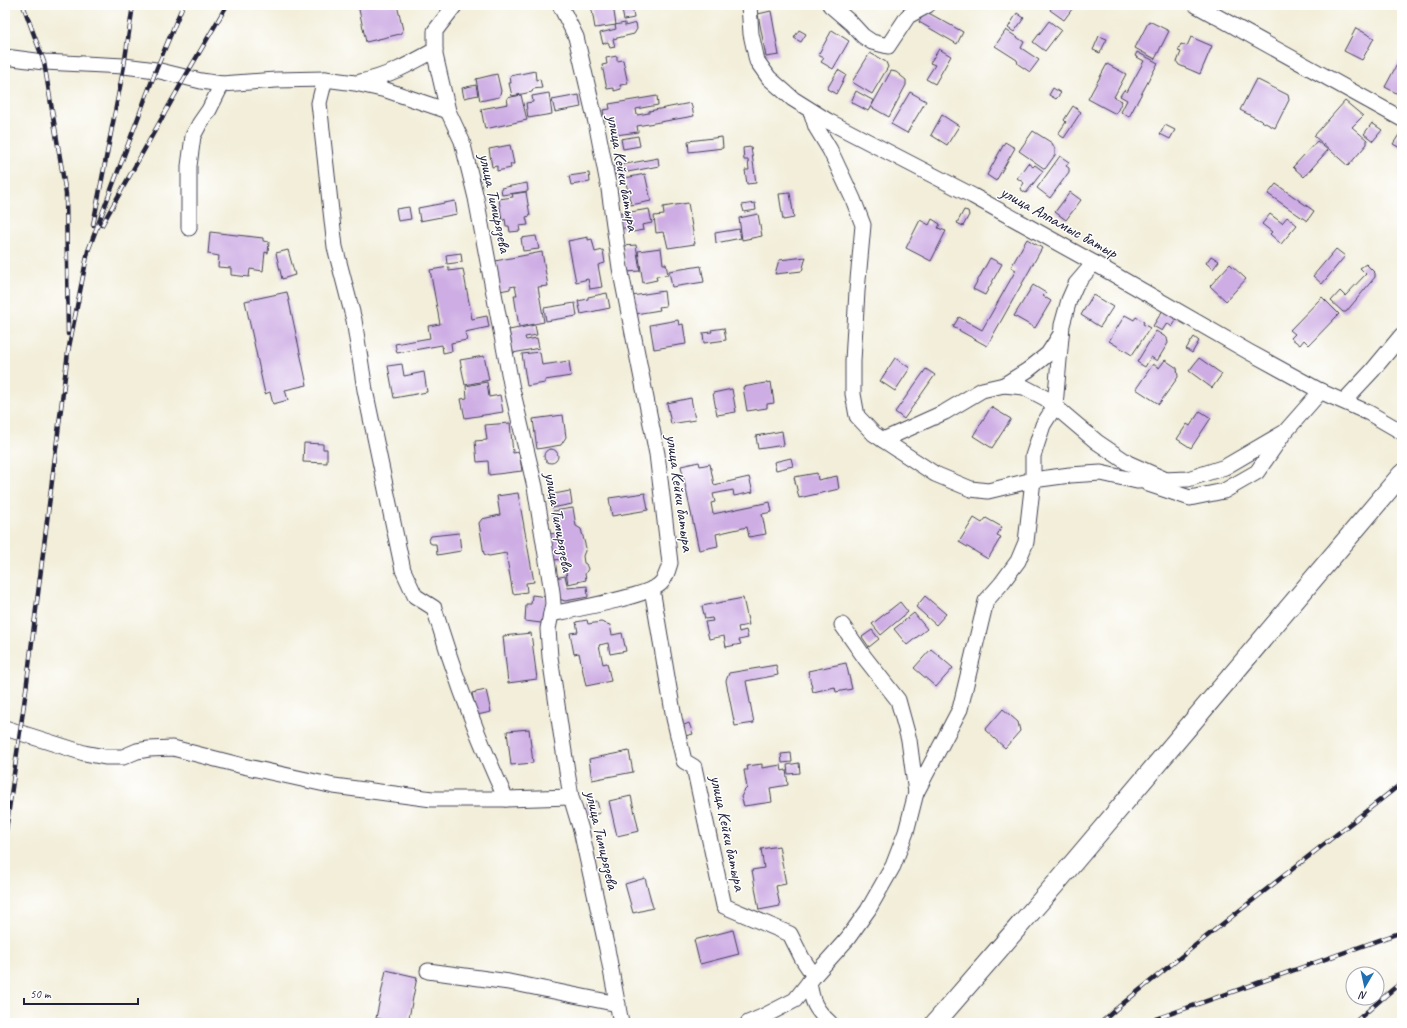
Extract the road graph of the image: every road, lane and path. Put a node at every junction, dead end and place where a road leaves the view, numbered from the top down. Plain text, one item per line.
1 (455, 5) edge
2 (560, 5) edge
3 (749, 5) edge
4 (830, 5) edge
5 (928, 5) edge
6 (1196, 5) edge
7 (435, 50) junction
8 (5, 57) edge
9 (325, 79) junction
10 (355, 83) junction
11 (222, 84) junction
12 (448, 111) junction
13 (811, 111) junction
14 (1402, 119) edge
15 (189, 228) dead end
16 (1094, 263) junction
17 (1062, 334) junction
18 (1402, 335) edge
19 (1004, 385) junction
20 (1321, 391) junction
21 (1344, 402) junction
22 (1055, 406) junction
23 (1285, 432) junction
24 (1402, 432) edge
25 (883, 440) junction
26 (1402, 474) edge
27 (1033, 480) junction
28 (1166, 480) junction
29 (1137, 481) junction
30 (652, 590) junction
31 (551, 614) junction
32 (842, 625) dead end
33 (5, 728) edge
34 (916, 793) junction
35 (571, 797) junction
36 (506, 799) junction
37 (428, 971) dead end
38 (812, 979) junction
39 (618, 1004) junction
40 (621, 1023) edge
41 (748, 1023) edge
42 (830, 1023) edge
43 (935, 1023) edge

1 - 7 street, улица Тимирязева
2 - 30 street, улица Кейки батыра
3 - 13 street, улица Алпамыс батыр
4 - 5 street
6 - 14 street
7 - 10 street
7 - 12 street, улица Тимирязева
8 - 11 street
9 - 10 street
9 - 11 street
9 - 36 street
10 - 12 street
11 - 15 street
12 - 31 street, улица Тимирязева
13 - 16 street, улица Алпамыс батыр
13 - 25 street
16 - 17 street
16 - 20 street, улица Алпамыс батыр
17 - 19 street
17 - 22 street
18 - 21 street
19 - 22 street
19 - 25 street
20 - 21 street, улица Алпамыс батыр
20 - 23 street
21 - 24 street, улица Алпамыс батыр
22 - 27 street
22 - 28 street
23 - 28 street
23 - 29 street
25 - 27 street
26 - 43 main road
27 - 29 street
27 - 34 street
28 - 29 street
30 - 31 street
30 - 38 street, улица Кейки батыра
31 - 35 street, улица Тимирязева
32 - 34 street
33 - 36 street
34 - 38 street
35 - 36 street
35 - 39 street, улица Тимирязева
37 - 39 street
38 - 41 street
38 - 42 street
39 - 40 street, улица Тимирязева

